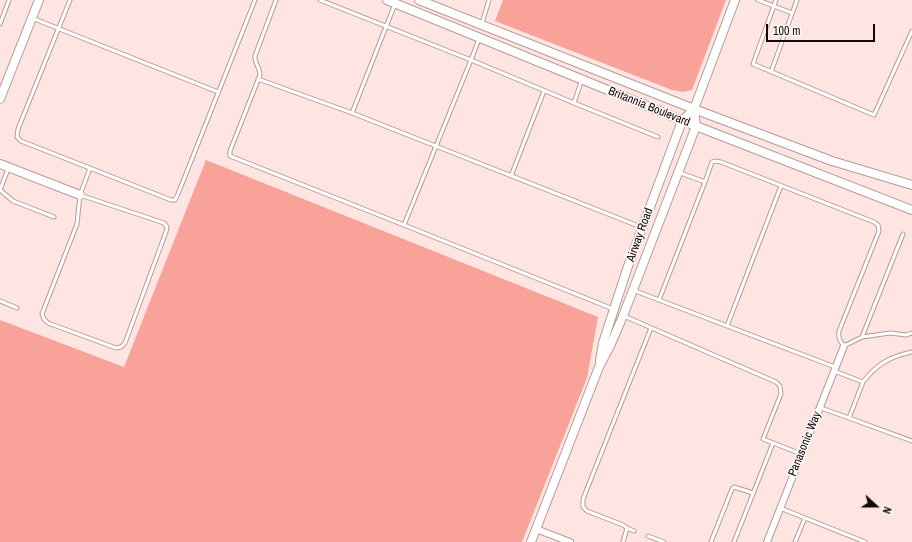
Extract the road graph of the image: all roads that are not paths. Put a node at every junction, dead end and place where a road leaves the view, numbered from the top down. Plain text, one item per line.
1 (9, 0) edge
2 (39, 0) edge
3 (70, 0) edge
4 (255, 0) edge
5 (276, 0) edge
6 (320, 0) edge
7 (387, 0) edge
8 (418, 0) edge
9 (489, 0) edge
10 (735, 0) edge
11 (758, 0) edge
12 (776, 0) edge
13 (797, 0) edge
14 (395, 4) junction
15 (774, 5) junction
16 (792, 13) junction
17 (32, 18) junction
18 (0, 24) edge
19 (481, 25) junction
20 (386, 27) junction
21 (58, 28) junction
22 (912, 31) edge
23 (480, 38) junction
24 (471, 60) junction
25 (771, 72) junction
26 (258, 79) junction
27 (582, 79) junction
28 (544, 91) junction
29 (218, 92) junction
30 (0, 99) edge
31 (574, 103) junction
32 (694, 109) junction
33 (352, 114) junction
34 (682, 120) junction
35 (696, 126) junction
36 (658, 137) dead end
37 (436, 147) junction
38 (0, 164) edge
39 (9, 167) junction
40 (90, 168) junction
41 (678, 172) junction
42 (510, 176) junction
43 (705, 182) junction
44 (912, 185) edge
45 (781, 186) junction
46 (0, 190) edge
47 (80, 195) junction
48 (912, 210) edge
49 (54, 217) dead end
50 (404, 225) junction
51 (642, 228) junction
52 (903, 234) dead end
53 (633, 290) junction
54 (660, 300) junction
55 (0, 301) edge
56 (17, 308) dead end
57 (613, 309) junction
58 (623, 316) junction
59 (727, 326) junction
60 (651, 328) junction
61 (912, 333) edge
62 (862, 337) junction
63 (844, 346) junction
64 (912, 352) edge
65 (599, 367) junction
66 (835, 369) junction
67 (863, 382) junction
68 (819, 407) junction
69 (849, 418) junction
70 (912, 441) edge
71 (773, 443) junction
72 (801, 454) junction
73 (753, 494) junction
74 (780, 508) junction
75 (805, 518) junction
76 (627, 528) junction
77 (536, 529) junction
78 (634, 531) dead end
79 (648, 536) dead end
80 (658, 541) edge
81 (530, 542) edge
82 (570, 542) edge
83 (623, 542) edge
84 (664, 542) edge
85 (711, 542) edge
86 (734, 542) edge
87 (766, 542) edge
88 (795, 542) edge
89 (865, 542) edge

1 - 18 lane
2 - 17 main road
3 - 21 lane
4 - 29 lane
5 - 26 lane
6 - 20 lane
7 - 14 main road, Britannia Boulevard
8 - 19 main road, Britannia Boulevard
9 - 19 lane
10 - 32 main road, Airway Road
11 - 15 lane
12 - 15 lane
13 - 16 lane
14 - 20 lane
14 - 23 main road, Britannia Boulevard
15 - 16 lane
15 - 25 lane
16 - 25 lane
17 - 21 lane
17 - 30 main road
19 - 32 main road, Britannia Boulevard
20 - 24 lane
20 - 33 lane
21 - 29 lane
21 - 40 lane
22 - 25 lane
23 - 24 lane
23 - 27 main road, Britannia Boulevard
24 - 28 lane
24 - 37 lane
26 - 33 lane
26 - 50 lane
27 - 31 lane
27 - 34 main road, Britannia Boulevard
28 - 31 lane
28 - 42 lane
29 - 40 lane
31 - 36 lane
32 - 34 main road, Airway Road
32 - 35 main road, Airway Road
32 - 44 main road, Britannia Boulevard
33 - 37 lane
34 - 35 main road, Britannia Boulevard
34 - 51 main road, Airway Road
35 - 41 main road, Airway Road
35 - 48 main road, Britannia Boulevard
37 - 42 lane
37 - 50 lane
38 - 39 main road
39 - 46 lane
39 - 47 main road
40 - 47 lane
41 - 43 lane
41 - 53 main road, Airway Road
42 - 51 lane
43 - 45 lane
43 - 54 lane
45 - 59 lane
45 - 63 lane
46 - 49 lane
47 - 47 lane
50 - 57 lane
51 - 57 main road, Airway Road
52 - 62 lane
53 - 54 lane
53 - 58 main road, Airway Road
54 - 59 lane
55 - 56 lane
57 - 65 main road, Airway Road
58 - 60 lane
58 - 65 main road, Airway Road
59 - 66 lane
60 - 71 lane
60 - 76 lane
61 - 62 lane
62 - 63 lane
63 - 66 street, Panasonic Way
64 - 67 lane
65 - 77 main road, Airway Road
66 - 67 lane
66 - 68 street, Panasonic Way
67 - 69 lane
68 - 69 lane
68 - 72 street, Panasonic Way
69 - 70 lane
71 - 72 lane
71 - 73 lane
72 - 74 street, Panasonic Way
73 - 85 lane
73 - 86 lane
74 - 75 lane
74 - 87 street, Panasonic Way
75 - 88 lane
75 - 89 lane
76 - 78 lane
76 - 83 lane
77 - 81 main road, Airway Road
77 - 82 street
79 - 80 lane
80 - 84 lane

